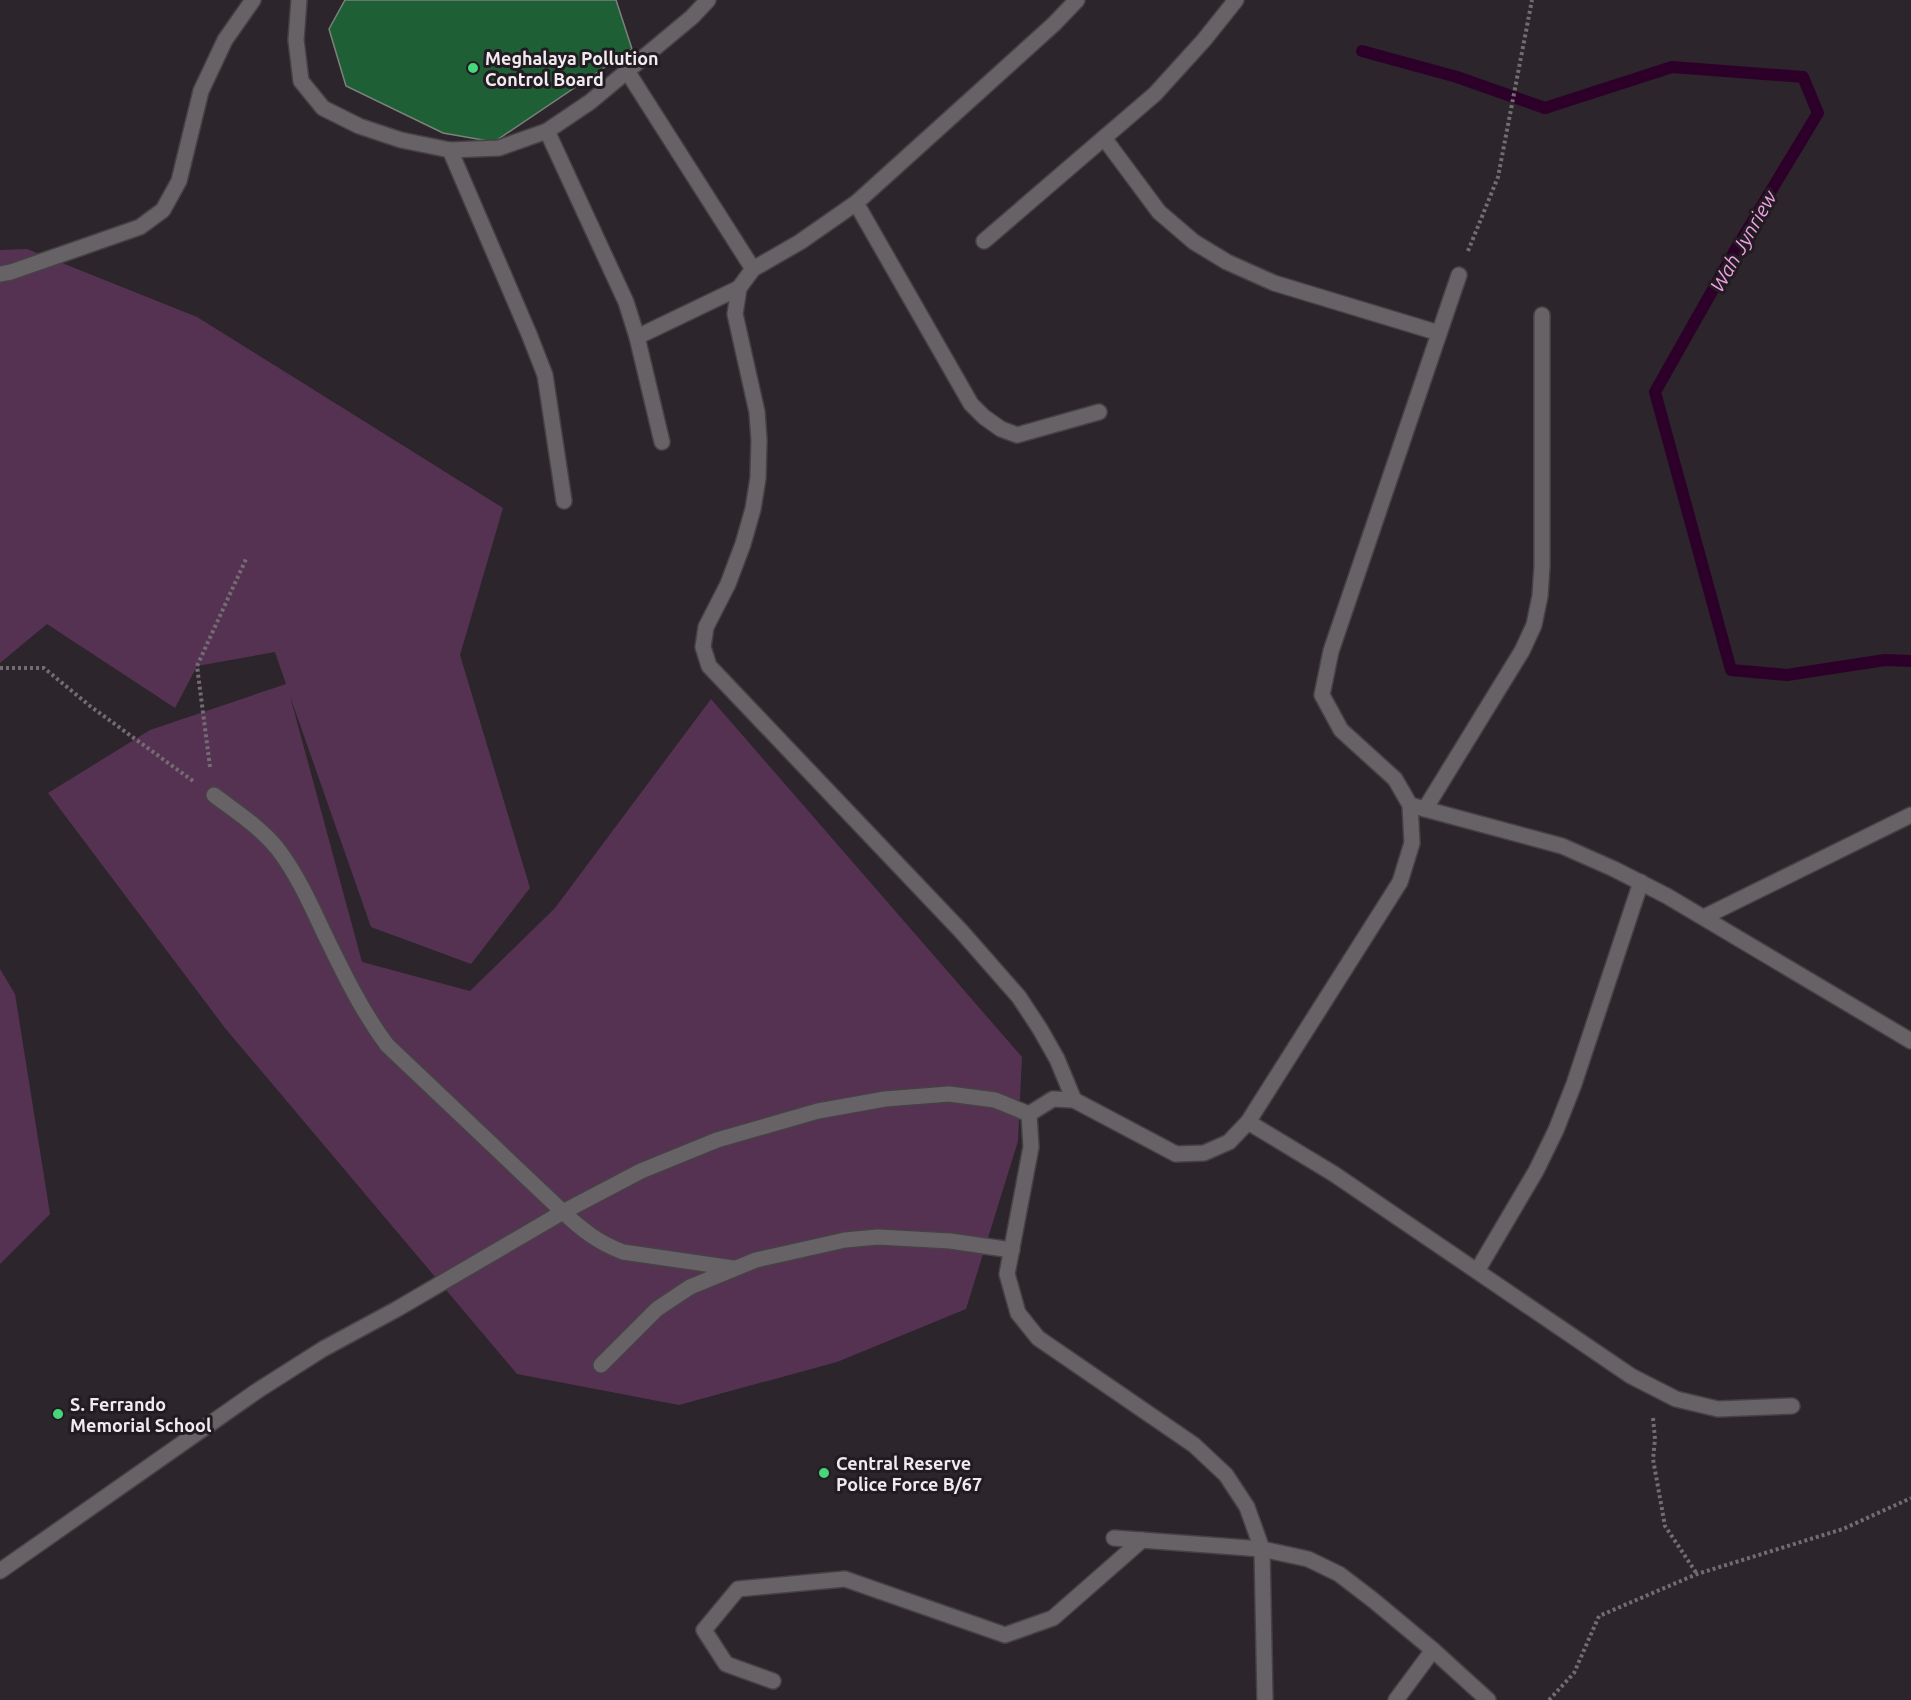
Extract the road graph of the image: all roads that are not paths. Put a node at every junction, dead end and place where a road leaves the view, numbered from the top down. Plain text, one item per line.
1 (253, 0) edge
2 (299, 0) edge
3 (708, 0) edge
4 (1077, 0) edge
5 (1236, 0) edge
6 (627, 71) junction
7 (547, 131) junction
8 (1104, 138) junction
9 (450, 150) junction
10 (856, 203) junction
11 (984, 241) dead end
12 (753, 269) junction
13 (0, 274) edge
14 (1459, 275) road end
15 (739, 288) junction
16 (1542, 315) dead end
17 (1439, 333) junction
18 (637, 337) junction
19 (1099, 412) dead end
20 (662, 442) dead end
21 (564, 501) dead end
22 (214, 795) road end
23 (1418, 807) junction
24 (1911, 815) edge
25 (1641, 882) junction
26 (1704, 917) junction
27 (1911, 1041) edge
28 (1074, 1100) junction
29 (1029, 1114) junction
30 (1248, 1122) junction
31 (562, 1212) junction
32 (1012, 1250) junction
33 (733, 1268) junction
34 (1477, 1271) junction
35 (601, 1365) dead end
36 (1792, 1406) dead end
37 (1114, 1538) dead end
38 (1142, 1540) junction
39 (1263, 1549) junction
40 (0, 1571) edge
41 (1433, 1650) junction
42 (773, 1681) dead end
43 (1265, 1700) edge
44 (1396, 1700) edge
45 (1488, 1700) edge

1 - 13 street
2 - 9 street
3 - 6 street
4 - 10 street
5 - 8 street
6 - 7 street
6 - 12 street
7 - 9 street
7 - 18 street
8 - 11 street
8 - 17 street
9 - 21 street
10 - 12 street
10 - 19 street
12 - 15 street
14 - 17 street
15 - 18 street
15 - 28 street
16 - 23 street
17 - 23 street
18 - 20 street
22 - 31 street
23 - 25 street
23 - 30 street
24 - 26 street
25 - 26 street
25 - 34 street
26 - 27 street
28 - 29 street
28 - 30 street
29 - 31 street
29 - 32 street
30 - 34 street
31 - 33 street
31 - 40 street
32 - 33 street
32 - 39 street
33 - 35 street
34 - 36 street
37 - 38 street
38 - 39 street
38 - 42 street
39 - 41 street
39 - 43 street
41 - 44 street
41 - 45 street

